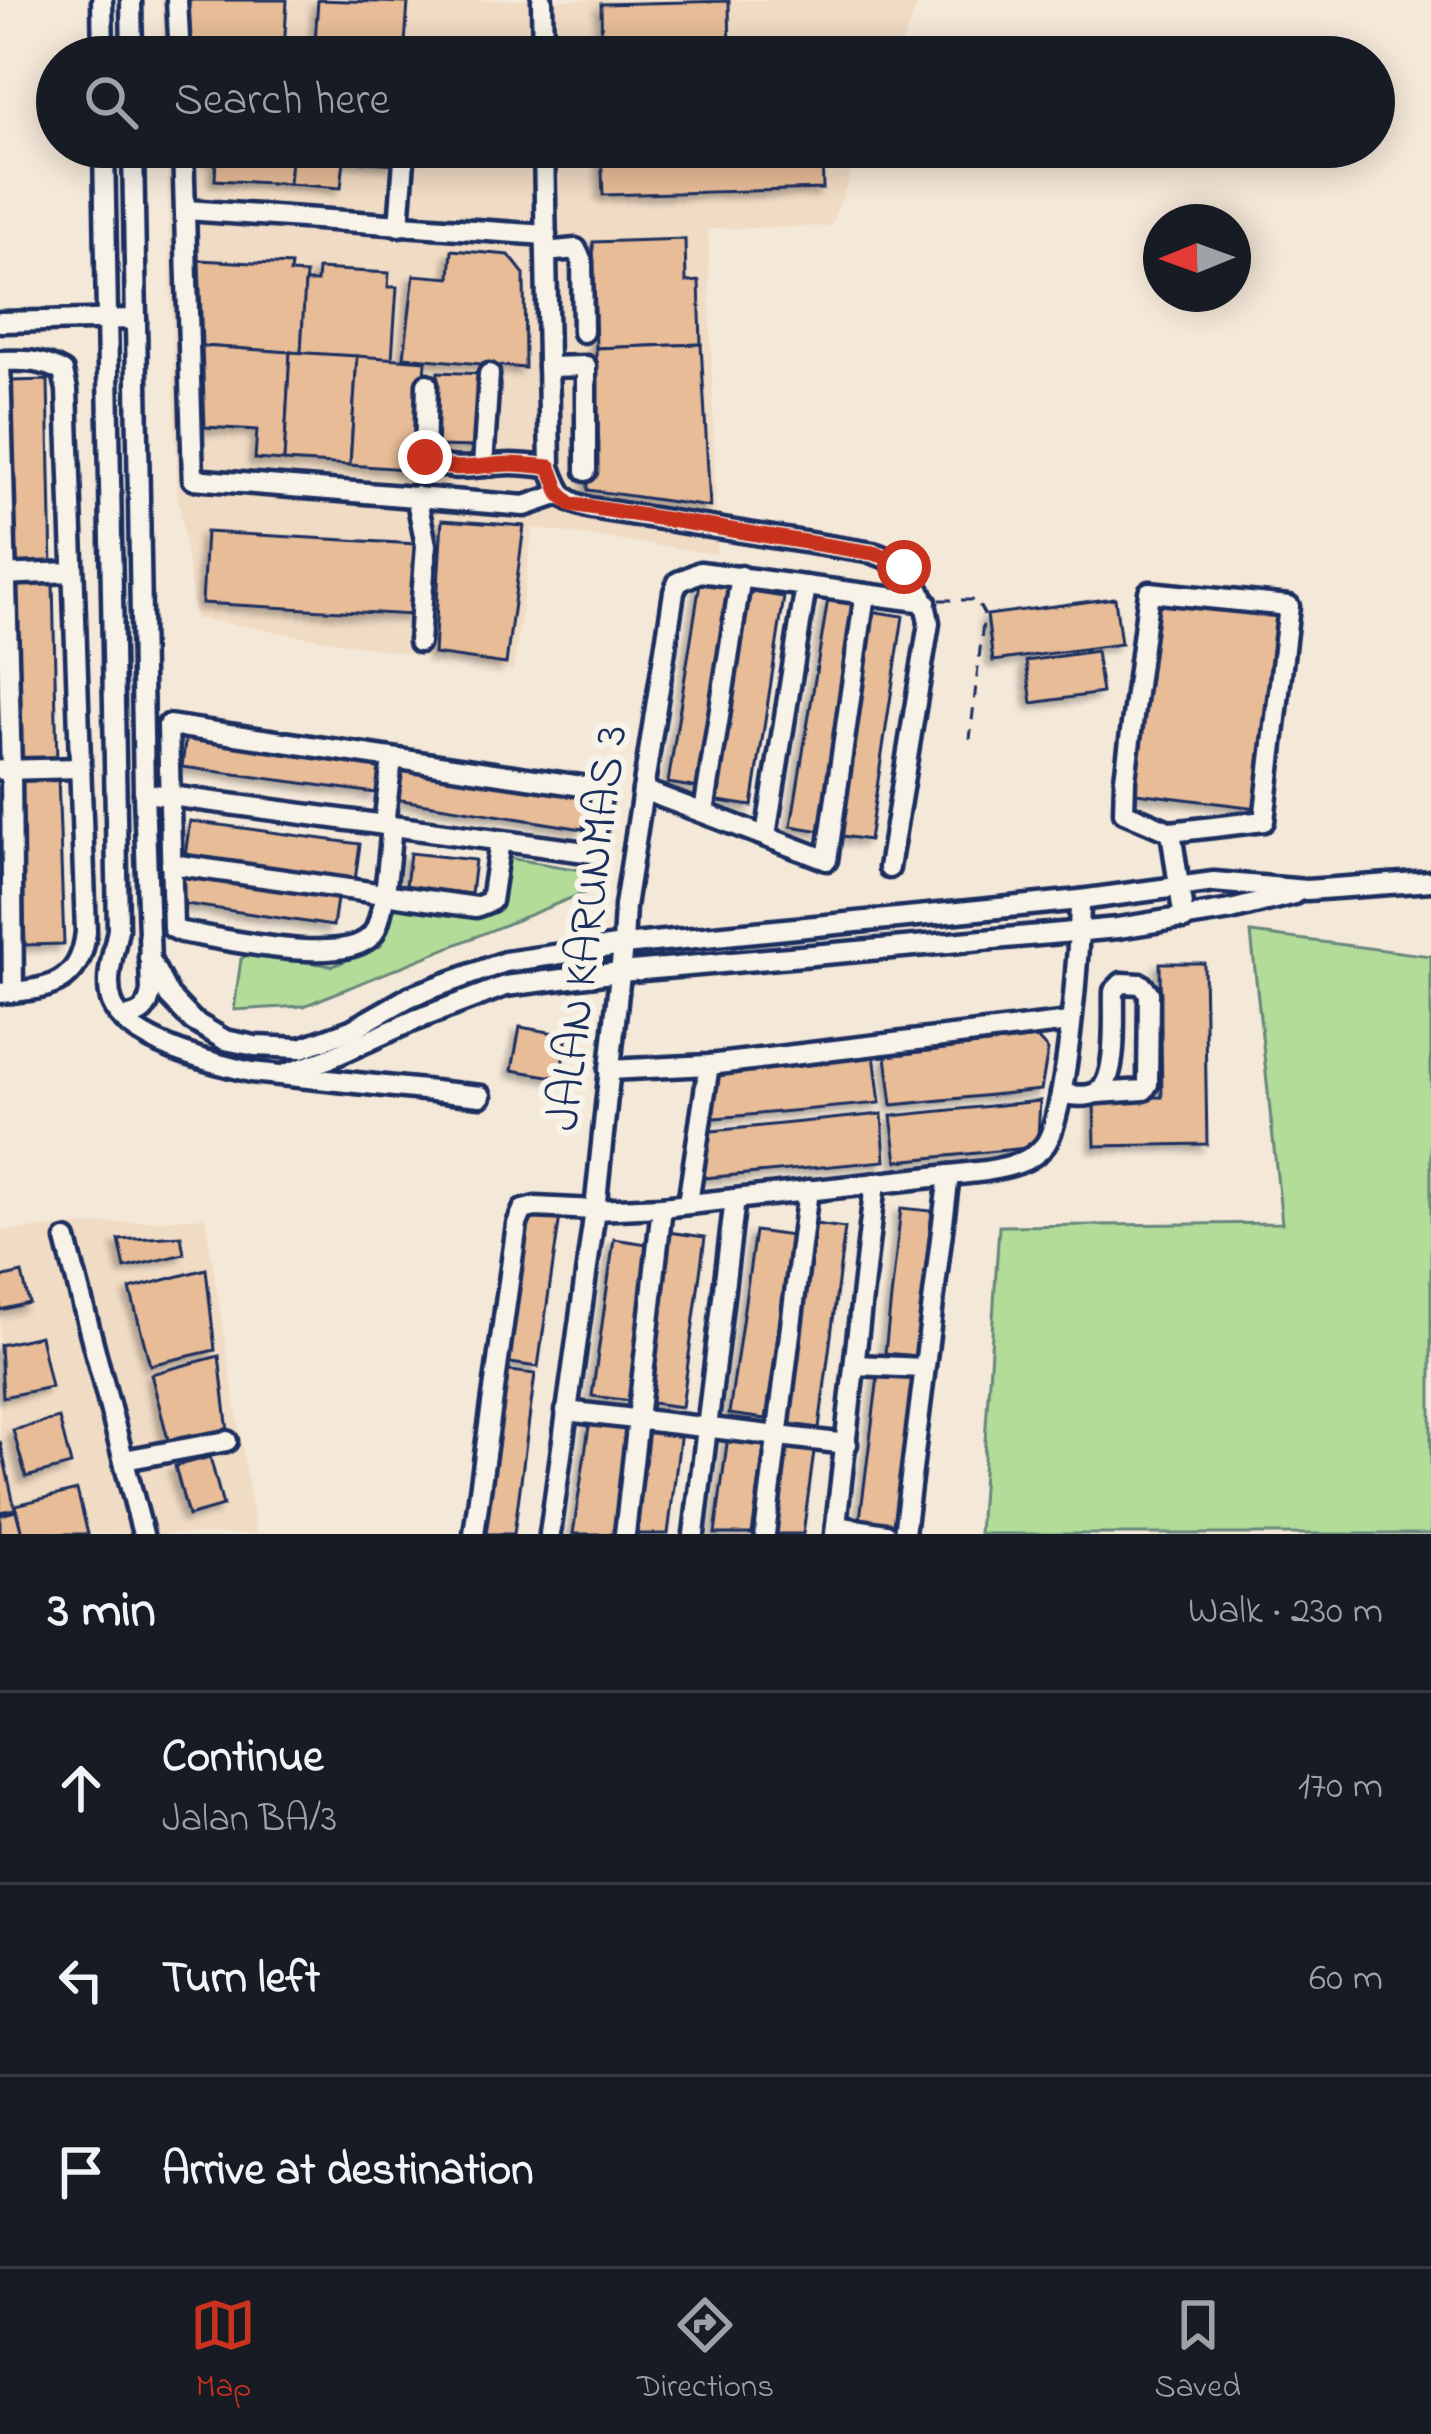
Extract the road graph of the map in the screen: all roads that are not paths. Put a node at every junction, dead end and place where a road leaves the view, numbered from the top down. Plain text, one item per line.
1 (102, 0) edge
2 (131, 0) edge
3 (177, 0) edge
4 (542, 0) edge
5 (103, 36) edge
6 (132, 36) edge
7 (179, 36) edge
8 (543, 36) edge
9 (104, 168) edge
10 (133, 168) edge
11 (184, 168) edge
12 (403, 168) edge
13 (544, 168) edge
14 (186, 210) junction
15 (399, 226) junction
16 (546, 244) junction
17 (136, 319) junction
18 (105, 321) junction
19 (0, 322) edge
20 (583, 332) dead end
21 (0, 361) edge
22 (548, 367) junction
23 (489, 374) dead end
24 (427, 384) dead end
25 (483, 466) junction
26 (550, 467) junction
27 (586, 471) dead end
28 (560, 494) junction
29 (416, 496) junction
30 (72, 572) junction
31 (3, 575) edge
32 (741, 576) junction
33 (806, 586) junction
34 (866, 594) junction
35 (926, 602) junction
36 (419, 642) dead end
37 (392, 759) junction
38 (80, 768) junction
39 (5, 770) edge
40 (643, 790) junction
41 (144, 793) junction
42 (170, 796) junction
43 (704, 812) junction
44 (388, 825) junction
45 (1171, 832) junction
46 (766, 835) junction
47 (500, 841) junction
48 (171, 864) junction
49 (889, 868) dead end
50 (1431, 881) edge
51 (1180, 886) junction
52 (1306, 890) junction
53 (384, 894) junction
54 (1080, 900) junction
55 (1184, 919) junction
56 (1080, 931) junction
57 (623, 945) junction
58 (149, 958) junction
59 (620, 972) junction
60 (6, 992) edge
61 (123, 1018) junction
62 (1070, 1022) junction
63 (255, 1046) junction
64 (709, 1065) junction
65 (609, 1070) junction
66 (284, 1074) junction
67 (1098, 1093) junction
68 (1061, 1094) junction
69 (481, 1096) dead end
70 (950, 1175) junction
71 (875, 1183) junction
72 (808, 1190) junction
73 (735, 1199) junction
74 (688, 1203) junction
75 (662, 1207) junction
76 (595, 1210) junction
77 (66, 1240) dead end
78 (855, 1365) junction
79 (924, 1368) junction
80 (566, 1411) junction
81 (640, 1419) junction
82 (708, 1428) junction
83 (777, 1436) junction
84 (227, 1441) dead end
85 (847, 1444) junction
86 (124, 1460) junction
87 (836, 1530) edge
88 (143, 1534) edge
89 (473, 1534) edge
90 (550, 1534) edge
91 (626, 1534) edge
92 (694, 1534) edge
93 (765, 1534) edge
94 (886, 1534) edge
95 (904, 1534) edge

1 - 5 street
2 - 6 street
3 - 7 street
4 - 8 street
9 - 18 street
10 - 17 street
11 - 14 street
12 - 15 street
13 - 16 street
14 - 15 street
14 - 29 street
15 - 16 street
16 - 20 street
16 - 22 street
17 - 18 street
17 - 41 street
18 - 19 street
18 - 61 street
21 - 30 street
21 - 31 street
22 - 26 street
22 - 27 street
23 - 25 street
24 - 25 street
25 - 26 street
26 - 28 street
28 - 29 street
28 - 35 street
29 - 36 street
30 - 31 street
30 - 38 street
31 - 39 street
32 - 33 street, JALAN KARUNMAS 3
32 - 40 street, JALAN KARUNMAS 3
32 - 43 street
33 - 34 street, JALAN KARUNMAS 3
33 - 46 street
34 - 35 street, JALAN KARUNMAS 3
34 - 46 street
35 - 49 street
37 - 42 street
37 - 44 street
37 - 47 street
38 - 39 street
38 - 60 street
39 - 60 street
40 - 43 street
40 - 57 street, JALAN KARUNMAS 3
41 - 42 street
41 - 58 street
42 - 44 street
42 - 48 street
43 - 46 street
44 - 47 street
44 - 53 street
45 - 45 street
45 - 51 street
47 - 53 street
48 - 53 street
48 - 53 street
50 - 52 street
51 - 52 street
51 - 54 street
51 - 55 street
52 - 55 street
54 - 56 street
54 - 57 street
55 - 56 street
56 - 59 street
56 - 62 street
57 - 59 street, JALAN KARUNMAS 3
57 - 63 street
58 - 61 street
58 - 63 street
59 - 65 street, JALAN KARUNMAS 3
59 - 66 street
61 - 66 street
62 - 64 street
62 - 68 street
63 - 66 street
64 - 65 street
64 - 74 street
65 - 76 street, JALAN KARUNMAS 3
66 - 69 street
67 - 67 street
67 - 68 street
68 - 70 street
70 - 71 street
70 - 79 street
71 - 72 street
71 - 78 street
72 - 73 street
72 - 83 street
73 - 74 street
73 - 82 street
74 - 75 street
75 - 76 street
75 - 81 street
76 - 80 street, JALAN KARUNMAS 3
76 - 89 street
77 - 86 street
78 - 79 street
78 - 85 street
79 - 95 street
80 - 81 street
80 - 90 street, JALAN KARUNMAS 3
81 - 82 street
81 - 91 street
82 - 83 street
82 - 92 street
83 - 85 street
83 - 93 street
84 - 86 street
85 - 87 street
86 - 88 street
87 - 94 street

